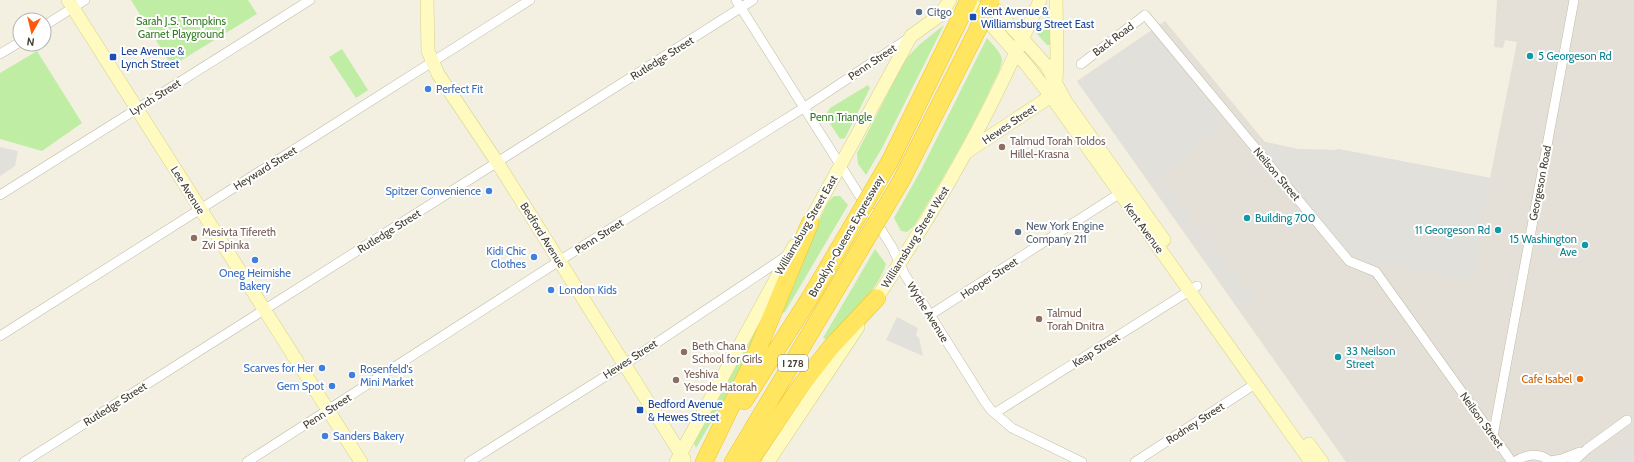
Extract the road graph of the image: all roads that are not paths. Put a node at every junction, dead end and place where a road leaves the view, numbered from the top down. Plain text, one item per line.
1 (85, 0) edge
2 (310, 0) edge
3 (427, 0) edge
4 (530, 0) edge
5 (753, 0) edge
6 (950, 0) edge
7 (969, 0) edge
8 (987, 0) edge
9 (991, 0) edge
10 (1040, 0) edge
11 (1056, 0) edge
12 (1574, 0) edge
13 (70, 4) edge
14 (738, 4) edge
15 (1145, 14) joint
16 (52, 19) edge
17 (911, 36) junction
18 (1022, 39) junction
19 (12, 47) edge
20 (1016, 53) junction
21 (0, 54) edge
22 (433, 62) junction
23 (1081, 64) dead end
24 (1056, 82) junction
25 (1051, 96) junction
26 (805, 107) junction
27 (136, 109) junction
28 (967, 152) junction
29 (497, 162) junction
30 (840, 166) junction
31 (1124, 191) junction
32 (0, 195) edge
33 (200, 210) junction
34 (810, 223) junction
35 (789, 254) junction
36 (559, 261) junction
37 (900, 263) junction
38 (1193, 288) junction
39 (877, 298) junction
40 (264, 310) junction
41 (930, 315) junction
42 (0, 336) edge
43 (624, 364) junction
44 (1255, 384) junction
45 (328, 411) junction
46 (995, 413) junction
47 (1627, 420) dead end
48 (1493, 436) junction
49 (1586, 449) junction
50 (682, 460) edge
51 (24, 462) edge
52 (247, 462) edge
53 (361, 462) edge
54 (469, 462) edge
55 (704, 462) edge
56 (733, 462) edge
57 (750, 462) edge
58 (768, 462) edge
59 (1082, 462) edge
60 (1134, 462) edge
61 (1311, 462) edge
62 (1322, 462) edge
63 (1513, 462) edge
64 (1551, 462) edge
65 (1573, 462) edge

1 - 13 street
2 - 27 street, Lynch Street
3 - 22 main road, Bedford Avenue
4 - 22 street, Heyward Street
5 - 14 street, Rutledge Street
6 - 17 main road, Williamsburg Street East
7 - 20 main road, Kent Avenue
7 - 55 highway, Brooklyn-Queens Expressway / I 278, bridge
8 - 18 main road, Kent Avenue
9 - 56 highway, Brooklyn-Queens Expressway / I 278, bridge
10 - 18 main road, Williamsburg Street West
11 - 24 main road
12 - 48 street, Georgeson Road
13 - 16 street
13 - 27 main road, Lee Avenue
14 - 26 street, Wythe Avenue
14 - 29 street, Rutledge Street
15 - 23 street, Back Road
15 - 48 street, Neilson Street
17 - 26 street, Penn Street
17 - 30 main road, Williamsburg Street East
18 - 20 main road, Williamsburg Street West
18 - 24 main road, Kent Avenue
19 - 21 street
20 - 25 main road, Kent Avenue
20 - 28 main road, Williamsburg Street West
22 - 29 main road, Bedford Avenue
22 - 33 street, Heyward Street
24 - 31 main road, Kent Avenue
25 - 28 main road, Hewes Street
25 - 31 main road, Kent Avenue
26 - 30 street, Wythe Avenue
26 - 36 street, Penn Street
27 - 32 street, Lynch Street
27 - 33 main road, Lee Avenue
28 - 37 main road, Williamsburg Street West
29 - 36 main road, Bedford Avenue
29 - 40 street, Rutledge Street
30 - 34 main road, Williamsburg Street East
30 - 37 street, Wythe Avenue
31 - 38 main road, Kent Avenue
31 - 41 street, Hooper Street
33 - 40 main road, Lee Avenue
33 - 42 street, Heyward Street
34 - 35 main road, Williamsburg Street East
34 - 55 highway
35 - 43 street, Hewes Street
35 - 50 main road, Williamsburg Street East
36 - 43 main road, Bedford Avenue
36 - 45 street, Penn Street
37 - 39 main road, Williamsburg Street West
37 - 41 street, Wythe Avenue
38 - 44 main road, Kent Avenue
38 - 46 street, Keap Street
38 - 62 main road, Kent Avenue
39 - 57 highway
39 - 58 main road, Williamsburg Street West
40 - 45 main road, Lee Avenue
40 - 51 street, Rutledge Street
41 - 46 street, Wythe Avenue
43 - 50 main road, Bedford Avenue
43 - 54 street, Hewes Street
44 - 60 street, Rodney Street
44 - 61 main road, Kent Avenue
45 - 52 street, Penn Street
45 - 53 main road, Lee Avenue
46 - 59 street, Wythe Avenue
47 - 49 street
48 - 63 street, Neilson Street
49 - 64 street
49 - 65 street
63 - 64 street

